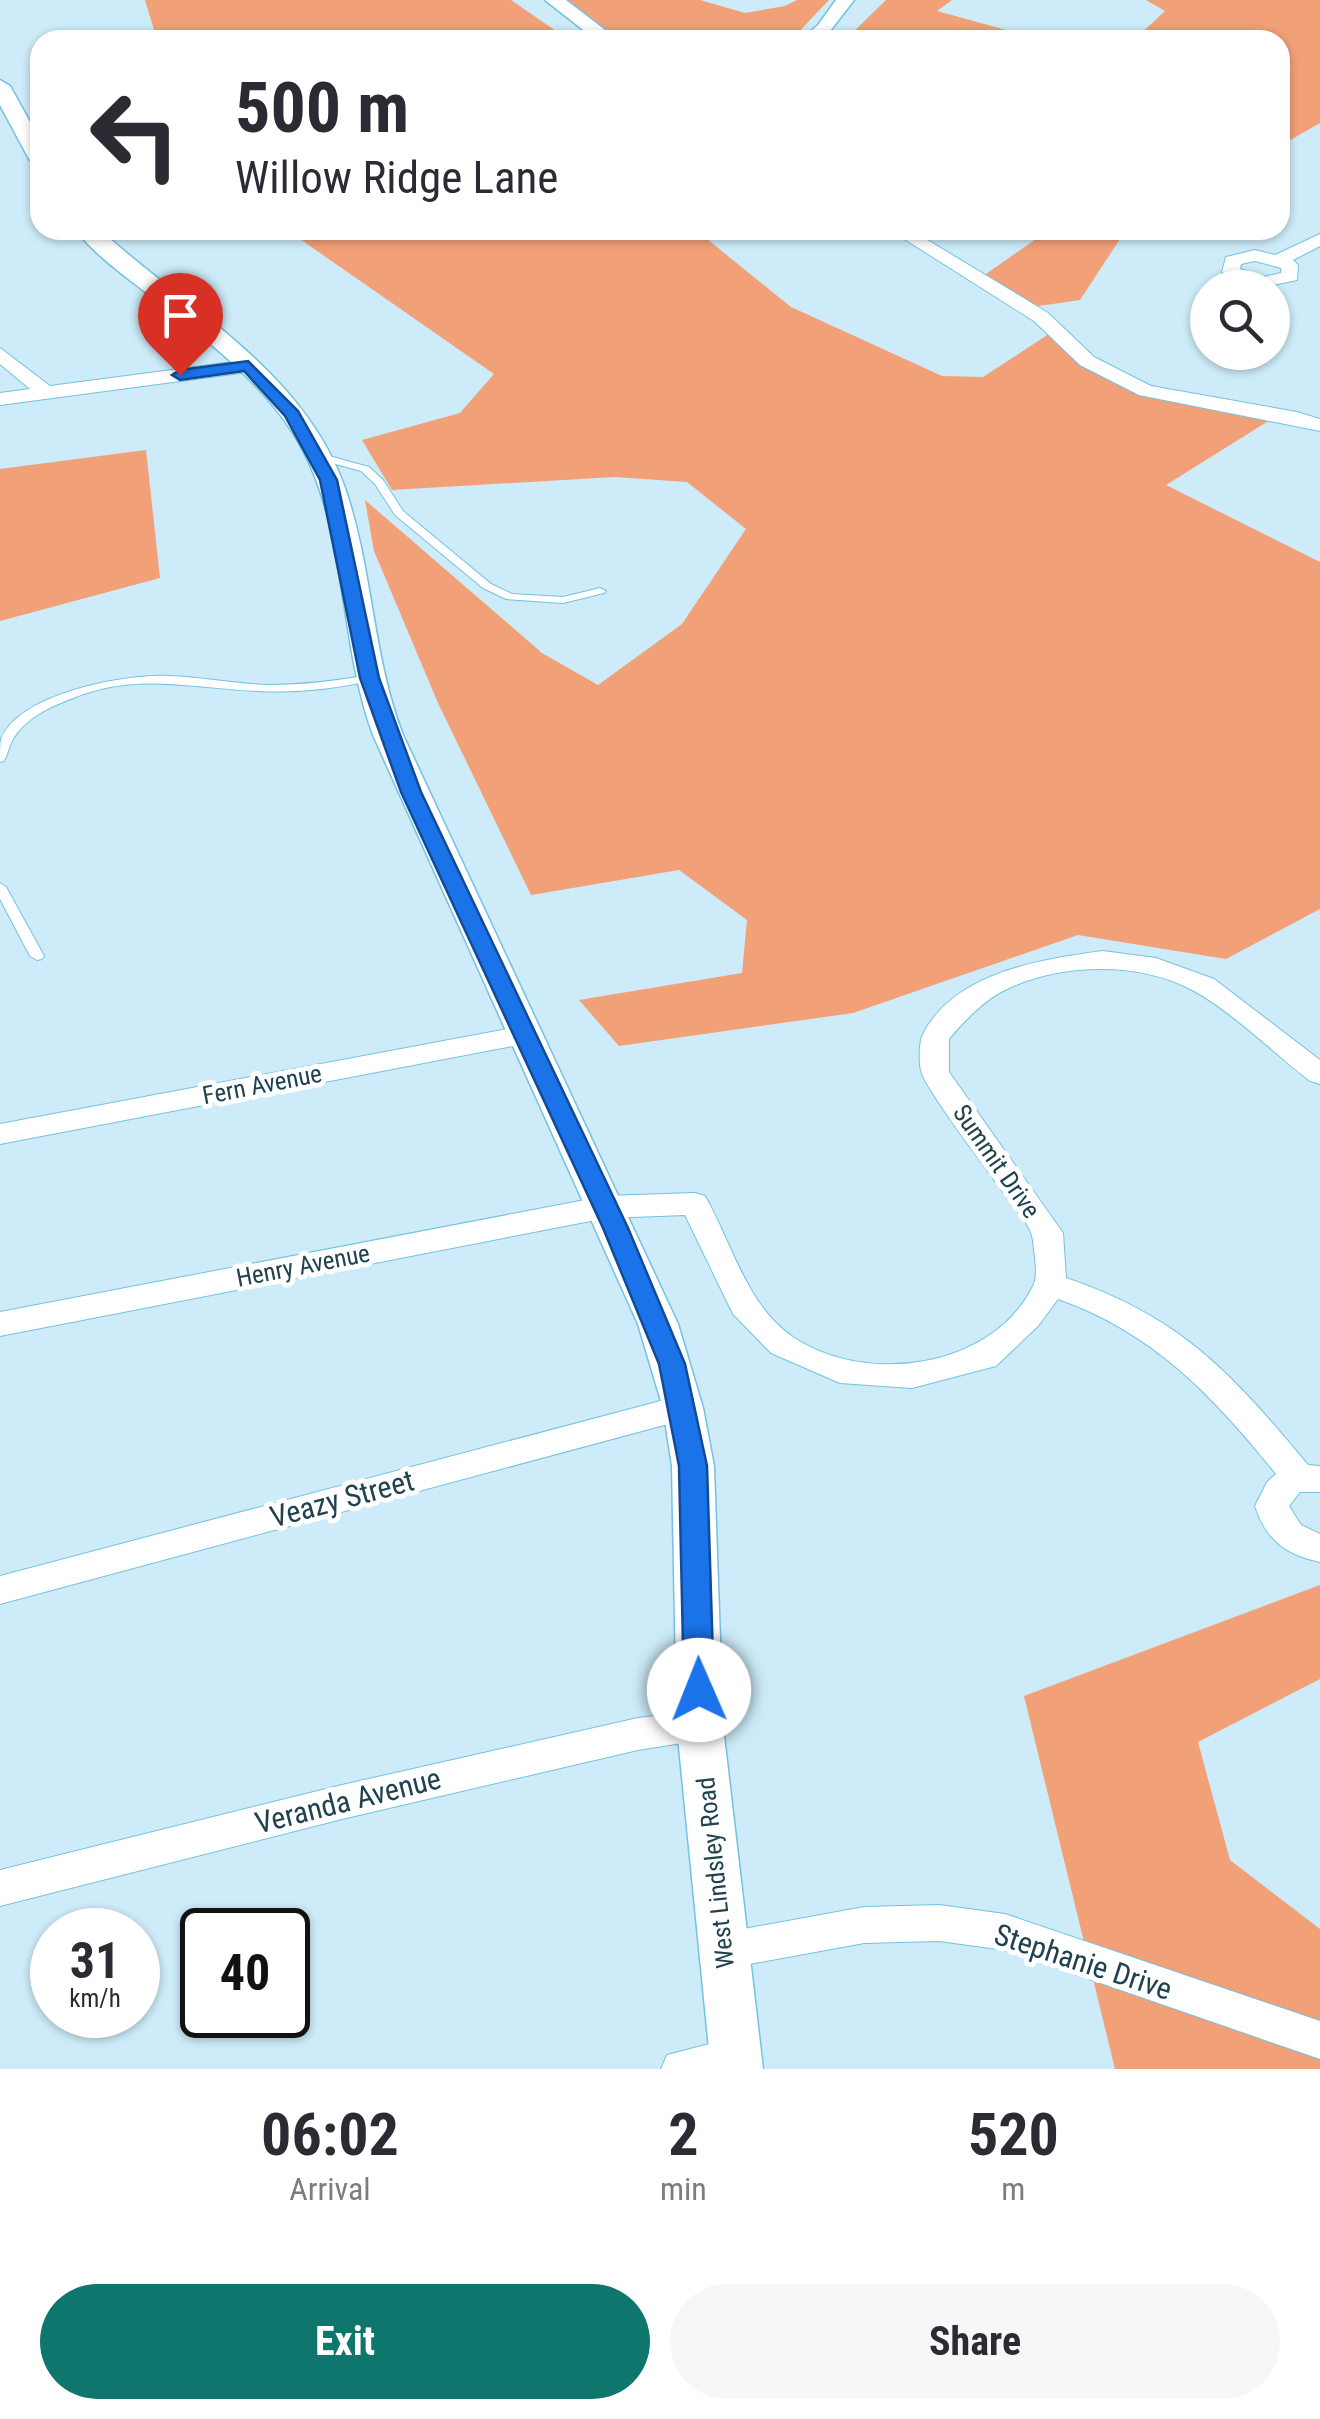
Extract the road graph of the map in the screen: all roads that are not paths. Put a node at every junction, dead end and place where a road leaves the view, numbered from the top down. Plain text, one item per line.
1 (554, 0) edge
2 (846, 0) edge
3 (594, 30) edge
4 (820, 30) edge
5 (0, 86) edge
6 (30, 142) edge
7 (1320, 239) edge
8 (100, 240) edge
9 (915, 240) edge
10 (1280, 260) dead end
11 (0, 354) edge
12 (248, 366) junction
13 (46, 393) junction
14 (0, 399) edge
15 (1320, 425) edge
16 (318, 456) junction
17 (600, 592) dead end
18 (369, 678) junction
19 (0, 758) edge
20 (0, 887) edge
21 (37, 956) dead end
22 (524, 1035) junction
23 (1320, 1074) edge
24 (0, 1134) edge
25 (606, 1207) junction
26 (1051, 1285) junction
27 (0, 1324) edge
28 (683, 1408) junction
29 (1310, 1479) edge
30 (1320, 1548) edge
31 (0, 1590) edge
32 (700, 1727) junction
33 (0, 1888) edge
34 (722, 1950) junction
35 (1320, 2040) edge
36 (736, 2063) edge
37 (680, 2069) edge

1 - 3 street
2 - 4 street
5 - 6 street
7 - 10 street
8 - 12 street, West Lindsley Road
9 - 15 street
11 - 13 street
12 - 13 street
12 - 16 street, West Lindsley Road
13 - 14 street
16 - 17 lane
16 - 18 street, West Lindsley Road
18 - 19 lane
18 - 22 street, West Lindsley Road
20 - 21 lane
22 - 24 street, Fern Avenue
22 - 25 street, West Lindsley Road
23 - 26 street, Summit Drive
25 - 26 street
25 - 27 street, Henry Avenue
25 - 28 street, West Lindsley Road
26 - 29 street
28 - 31 street, Veazy Street
28 - 32 street, West Lindsley Road
29 - 30 street
32 - 33 street, Veranda Avenue
32 - 34 street, West Lindsley Road
34 - 35 street, Stephanie Drive
34 - 36 street, West Lindsley Road
36 - 37 street

